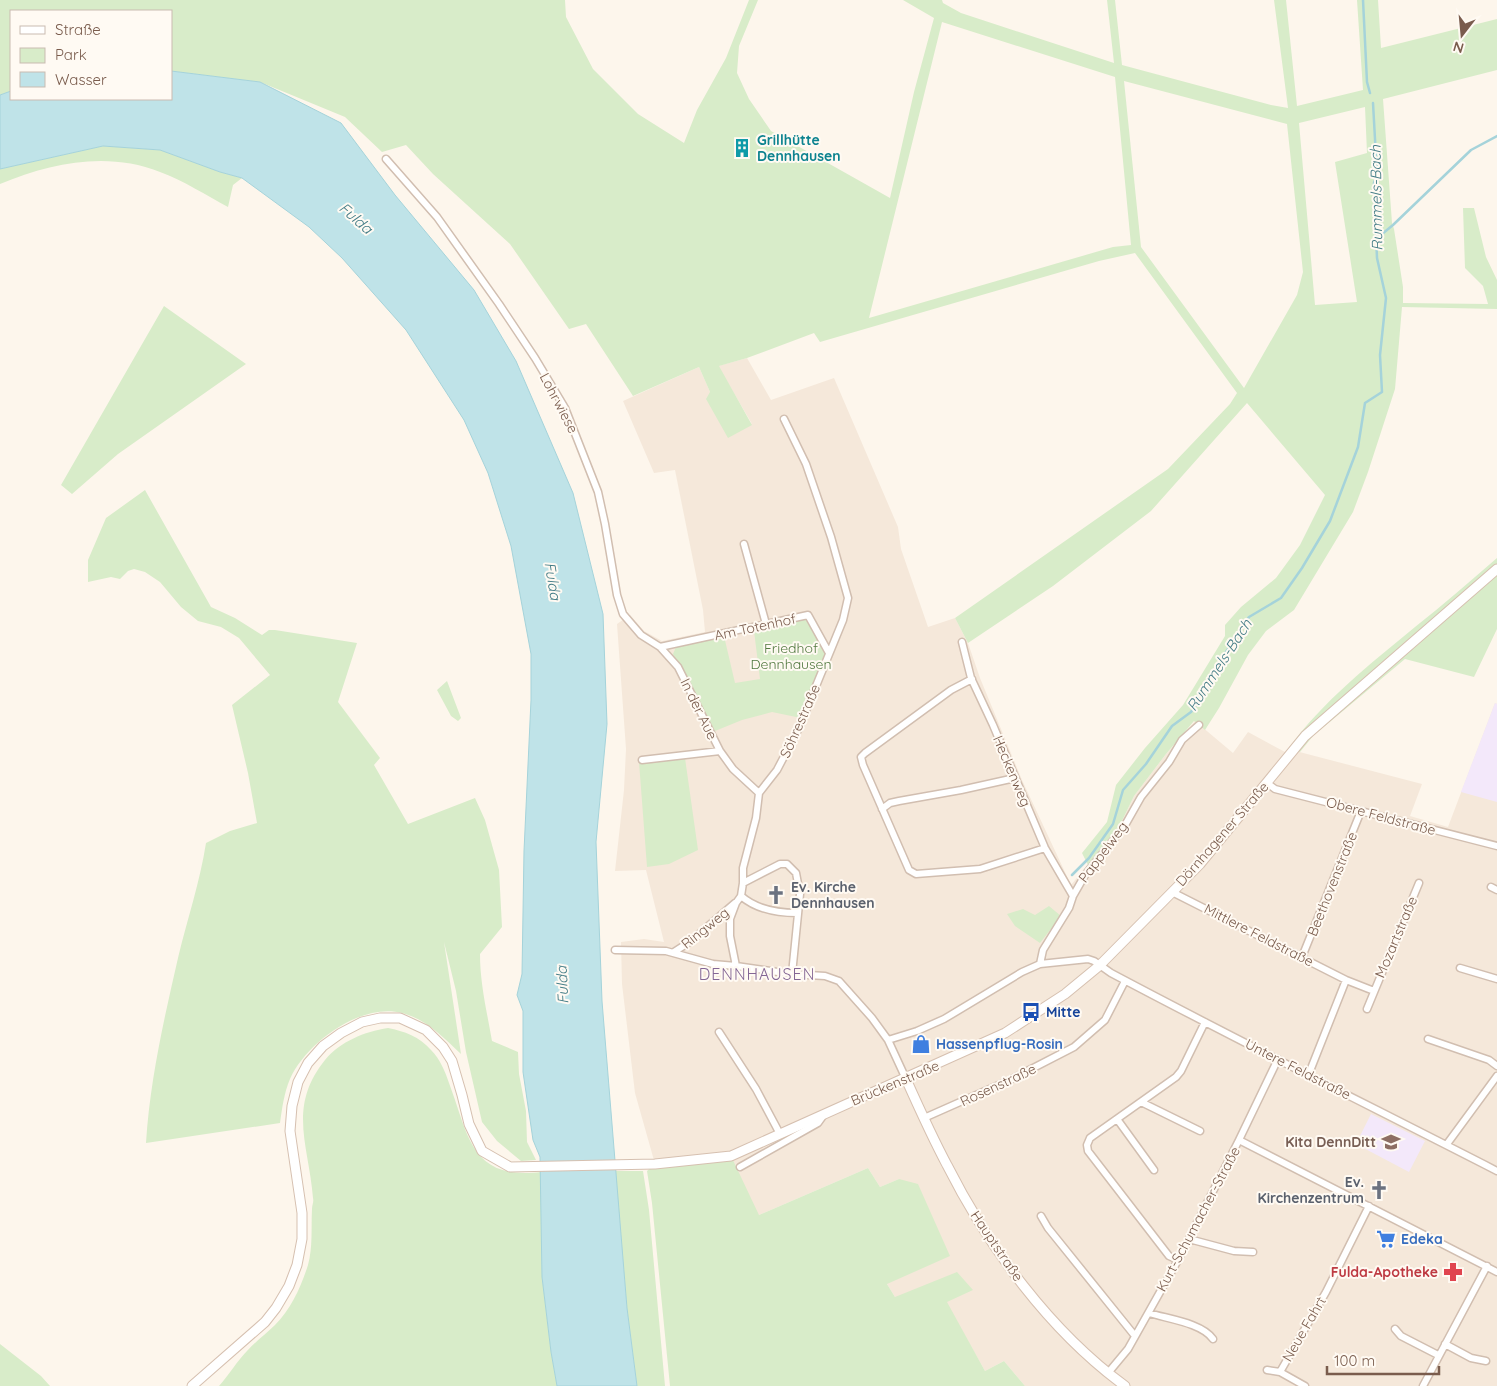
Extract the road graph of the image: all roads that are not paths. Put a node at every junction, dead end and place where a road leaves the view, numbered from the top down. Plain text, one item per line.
1 (386, 159) dead end
2 (784, 420) dead end
3 (744, 544) dead end
4 (1497, 569) edge
5 (766, 624) junction
6 (962, 642) dead end
7 (660, 648) junction
8 (830, 653) junction
9 (678, 667) joint
10 (972, 678) junction
11 (1199, 725) dead end
12 (720, 751) junction
13 (642, 760) dead end
14 (1015, 778) junction
15 (1267, 783) junction
16 (759, 793) junction
17 (882, 809) junction
18 (1361, 811) junction
19 (1497, 846) edge
20 (1045, 848) junction
21 (743, 883) junction
22 (1419, 883) dead end
23 (1172, 892) junction
24 (741, 896) junction
25 (1073, 896) junction
26 (736, 903) junction
27 (797, 913) junction
28 (615, 950) dead end
29 (674, 952) junction
30 (1302, 957) junction
31 (1040, 964) junction
32 (736, 966) junction
33 (1099, 966) junction
34 (1460, 968) dead end
35 (792, 974) junction
36 (1497, 979) edge
37 (1346, 980) junction
38 (1125, 981) junction
39 (1374, 991) junction
40 (1367, 1009) dead end
41 (1205, 1022) junction
42 (718, 1032) dead end
43 (1428, 1039) dead end
44 (888, 1040) junction
45 (1278, 1059) junction
46 (1497, 1066) edge
47 (1308, 1076) junction
48 (1497, 1076) edge
49 (906, 1079) junction
50 (1140, 1102) junction
51 (824, 1114) junction
52 (924, 1118) junction
53 (1117, 1119) junction
54 (1200, 1131) dead end
55 (780, 1134) junction
56 (1239, 1140) junction
57 (1447, 1144) junction
58 (740, 1166) dead end
59 (1154, 1170) dead end
60 (1497, 1171) edge
61 (1369, 1206) junction
62 (1041, 1216) dead end
63 (1189, 1239) junction
64 (1253, 1252) dead end
65 (1178, 1260) junction
66 (1487, 1266) junction
67 (1497, 1272) edge
68 (1149, 1314) junction
69 (1395, 1329) dead end
70 (1135, 1336) junction
71 (1213, 1339) dead end
72 (1445, 1344) junction
73 (1438, 1355) junction
74 (1486, 1361) dead end
75 (1267, 1370) dead end
76 (1280, 1372) junction
77 (1108, 1373) junction
78 (192, 1386) edge
79 (1125, 1386) edge
80 (1305, 1386) edge
81 (1423, 1386) edge

1 - 7 street, Lohrwiese
2 - 8 street, Söhrestraße
3 - 5 street
4 - 15 street, Dörnhagener Straße
5 - 7 street, Am Totenhof
5 - 8 street, Am Totenhof
6 - 10 street, Heckenweg
7 - 9 street, Lohrwiese
8 - 16 street, Söhrestraße
9 - 12 street, In der Aue
10 - 14 street, Heckenweg
10 - 17 street
11 - 25 street, Pappelweg
12 - 13 street, In der Aue
12 - 16 street, In der Aue
14 - 17 street
14 - 20 street, Heckenweg
15 - 18 street, Obere Feldstraße
15 - 23 street, Dörnhagener Straße
16 - 21 street, Söhrestraße
17 - 20 street
18 - 19 street, Obere Feldstraße
18 - 30 street, Beethovenstraße
20 - 25 street, Heckenweg
21 - 24 street, Söhrestraße
21 - 27 street
22 - 39 street, Mozartstraße
23 - 30 street, Mittlere Feldstraße
23 - 33 street, Dörnhagener Straße
24 - 26 street, Söhrestraße
24 - 27 street
25 - 31 street, Pappelweg
26 - 29 street, Ringweg
26 - 32 street, Söhrestraße
27 - 35 street
28 - 29 street
29 - 32 street
30 - 37 street, Mittlere Feldstraße
31 - 33 street
31 - 44 street
32 - 35 street
33 - 38 street, Untere Feldstraße
33 - 49 street, Brückenstraße
34 - 36 street
35 - 44 street
37 - 39 street, Mozartstraße
37 - 47 street
38 - 41 street, Untere Feldstraße
38 - 52 street, Rosenstraße
39 - 40 street, Mozartstraße
41 - 45 street, Untere Feldstraße
41 - 50 street
42 - 55 street
43 - 46 street
44 - 49 street
45 - 47 street, Untere Feldstraße
45 - 56 street, Kurt-Schumacher-Straße
47 - 57 street, Untere Feldstraße
48 - 57 street
49 - 51 street, Brückenstraße
49 - 52 street, Hauptstraße
50 - 53 street
50 - 54 street
51 - 55 street
51 - 58 street, Brückenstraße
52 - 77 street, Hauptstraße
53 - 59 street
53 - 65 street
55 - 78 street
56 - 61 street
56 - 63 street, Kurt-Schumacher-Straße
57 - 60 street, Untere Feldstraße
61 - 66 street
61 - 76 street, Neue Fahrt
62 - 70 street
63 - 64 street
63 - 65 street, Kurt-Schumacher-Straße
65 - 68 street, Kurt-Schumacher-Straße
66 - 67 street
66 - 72 street
68 - 70 street, Kurt-Schumacher-Straße
68 - 71 street
69 - 73 street
70 - 77 street, Kurt-Schumacher-Straße
72 - 73 street
72 - 74 street
73 - 81 street
75 - 76 street, Neue Fahrt
76 - 80 street, Neue Fahrt
77 - 79 street, Hauptstraße

